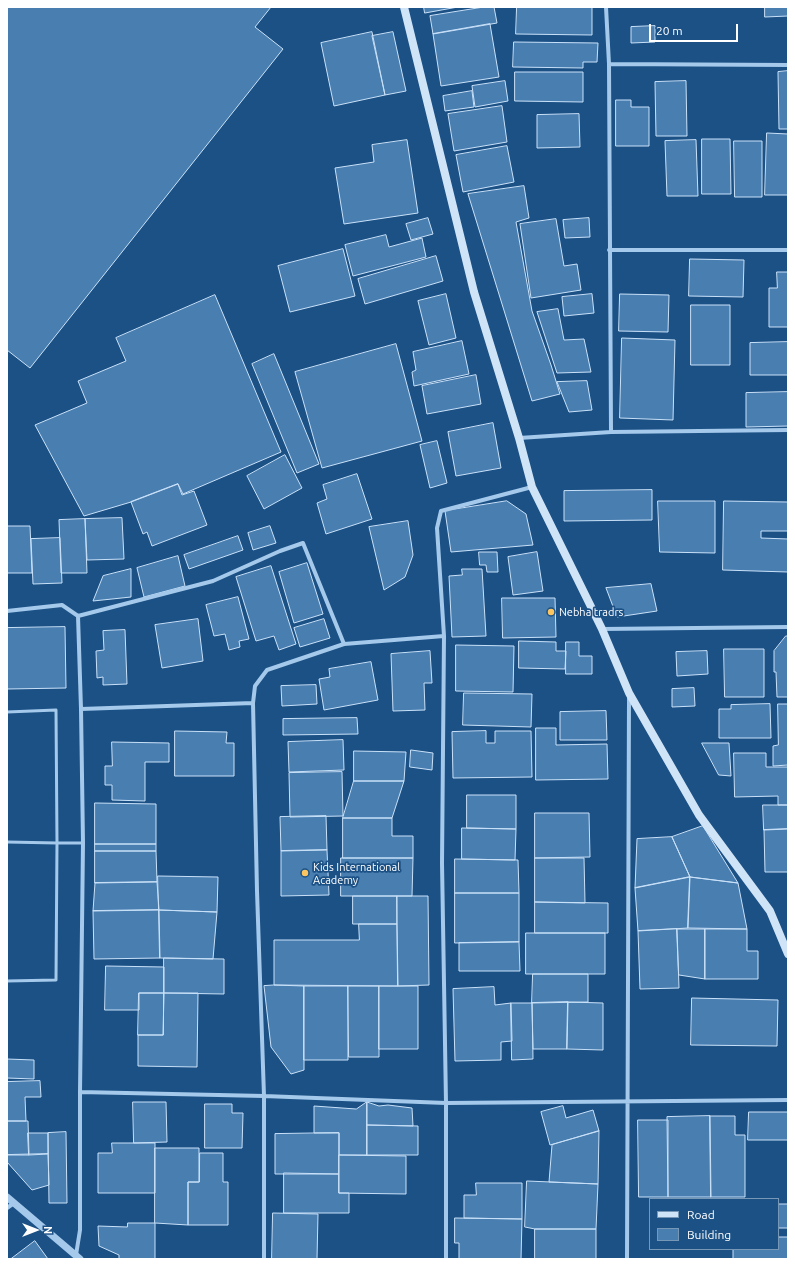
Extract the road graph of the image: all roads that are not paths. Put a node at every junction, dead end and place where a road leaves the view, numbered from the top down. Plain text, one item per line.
1 (404, 7) edge
2 (606, 7) edge
3 (609, 64) junction
4 (788, 65) edge
5 (609, 250) junction
6 (788, 250) edge
7 (788, 430) edge
8 (611, 432) junction
9 (519, 438) junction
10 (532, 487) junction
11 (7, 611) edge
12 (78, 616) junction
13 (788, 627) edge
14 (602, 629) junction
15 (444, 636) junction
16 (344, 644) junction
17 (630, 693) junction
18 (253, 703) junction
19 (81, 709) junction
20 (7, 712) edge
21 (7, 842) edge
22 (57, 843) junction
23 (83, 843) junction
24 (788, 954) edge
25 (7, 981) edge
26 (80, 1092) junction
27 (264, 1096) junction
28 (788, 1100) edge
29 (628, 1102) junction
30 (446, 1103) junction
31 (7, 1197) edge
32 (14, 1202) junction
33 (7, 1208) edge
34 (78, 1257) edge
35 (264, 1259) edge
36 (446, 1259) edge
37 (627, 1259) edge

1 - 9 main road
2 - 3 street
3 - 4 street
3 - 5 street
5 - 6 street
5 - 8 street
7 - 8 street
8 - 9 street
9 - 10 main road
10 - 14 main road
10 - 15 street
11 - 12 street
12 - 16 street
12 - 19 street
13 - 14 street
14 - 17 main road
15 - 16 street
15 - 30 street
16 - 18 street
17 - 24 main road
17 - 29 street
18 - 19 street
18 - 27 street
19 - 23 street
20 - 22 lane
21 - 22 lane
22 - 23 lane
22 - 25 lane
23 - 26 street
26 - 27 street
26 - 34 street
27 - 30 street
27 - 35 street
28 - 29 street
29 - 30 street
29 - 37 street
30 - 36 street
31 - 32 street
32 - 33 street
32 - 34 street

